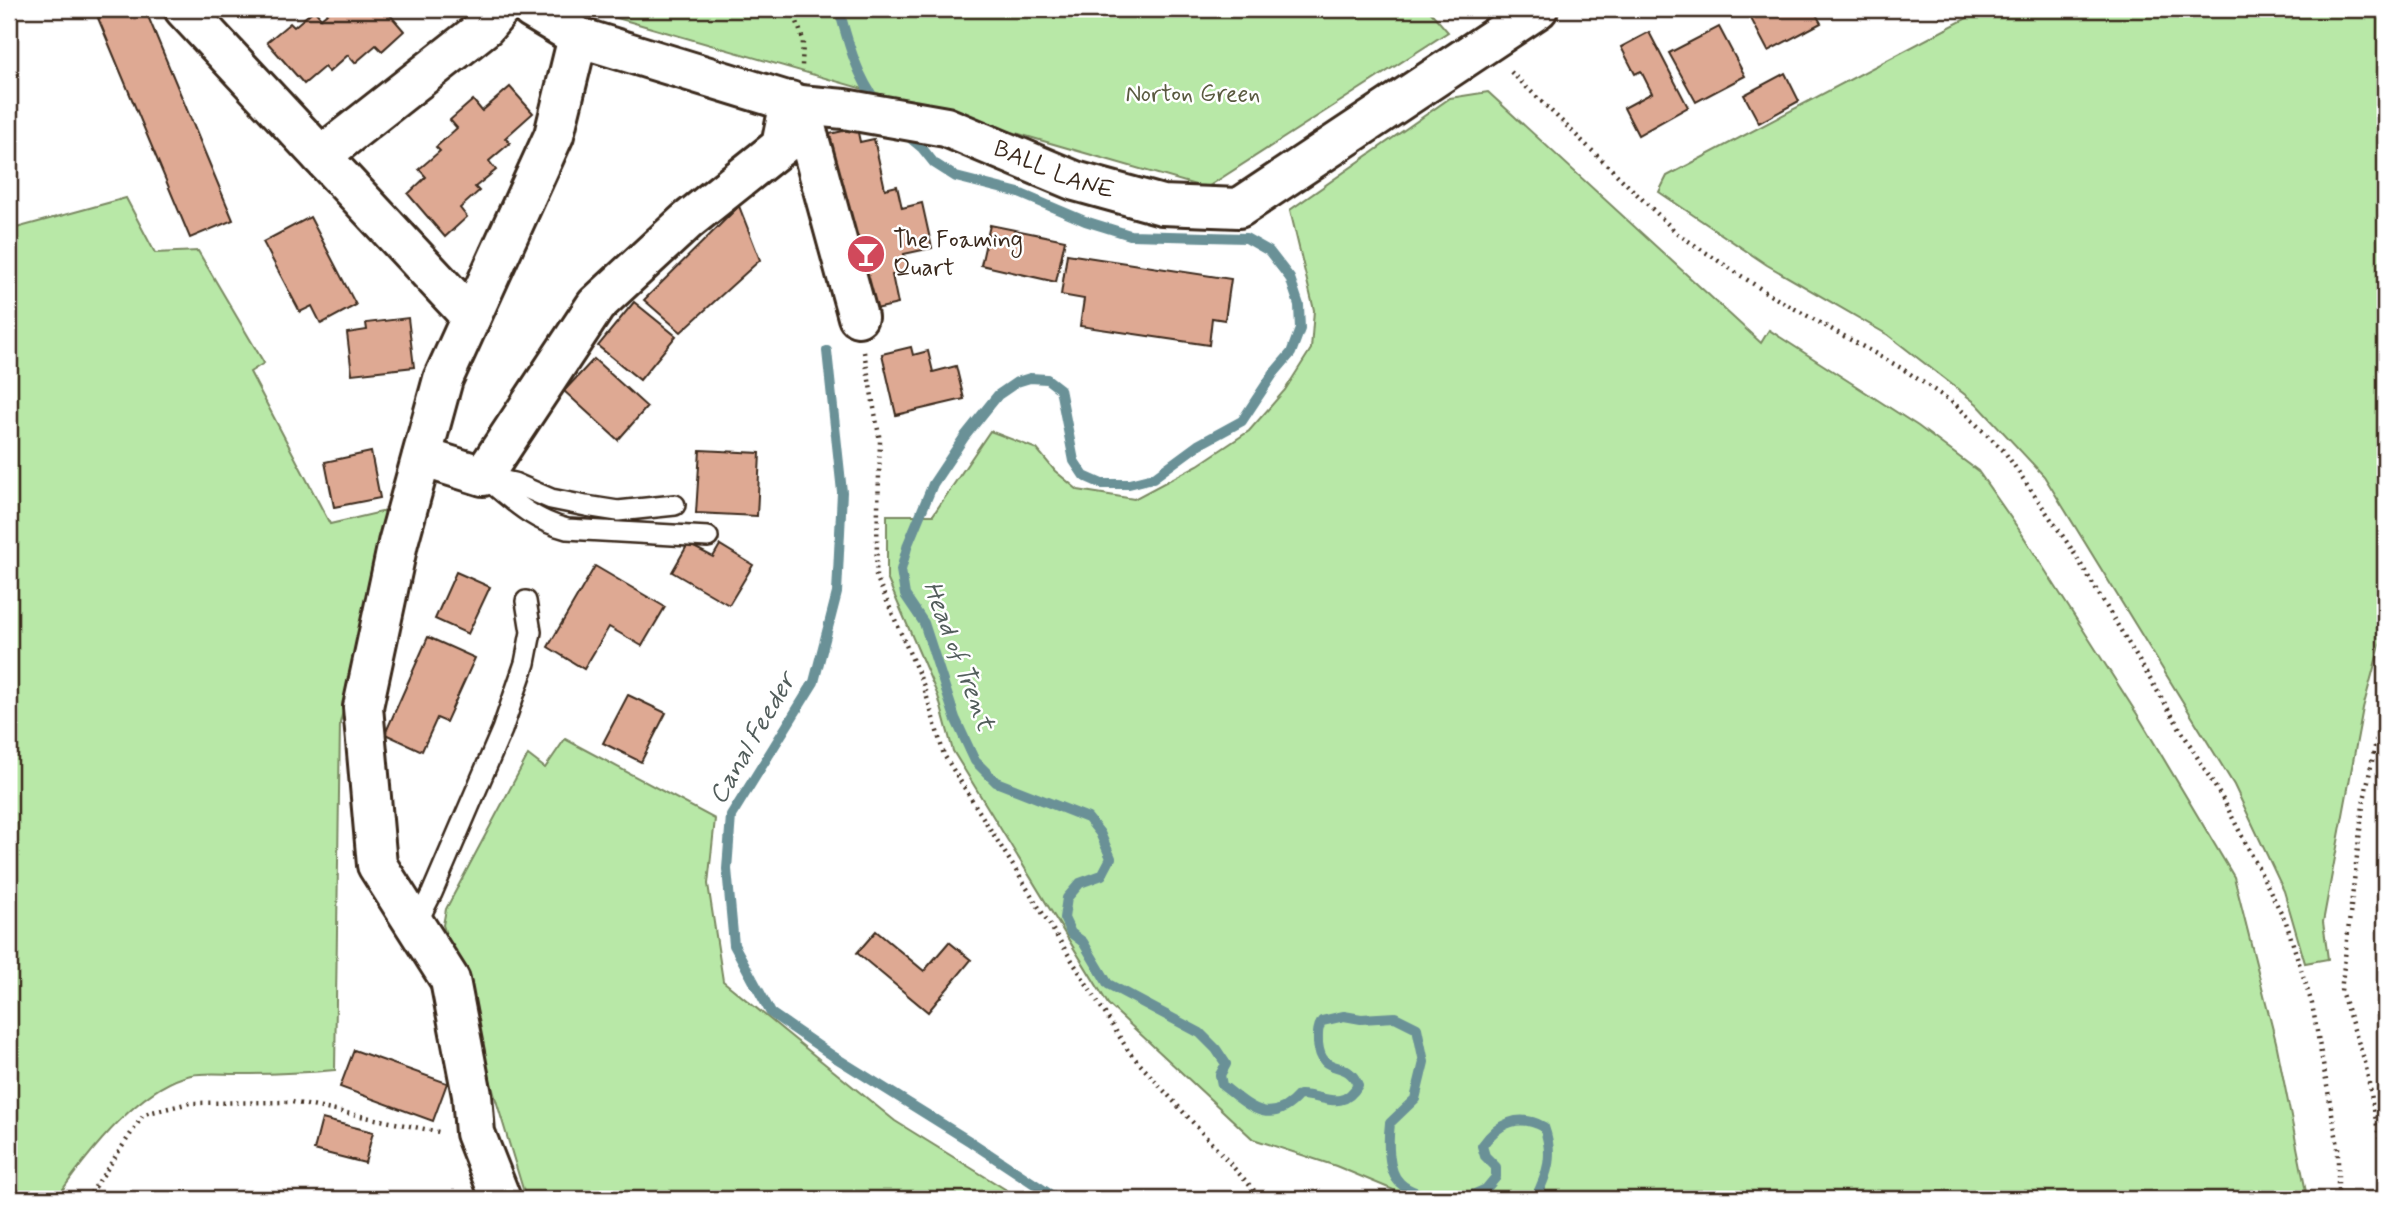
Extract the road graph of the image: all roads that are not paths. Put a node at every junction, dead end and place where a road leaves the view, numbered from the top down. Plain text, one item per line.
1 (184, 9) edge
2 (500, 9) edge
3 (531, 9) edge
4 (1538, 9) edge
5 (578, 37) junction
6 (795, 103) junction
7 (321, 156) junction
8 (471, 317) junction
9 (858, 317) road end
10 (422, 457) junction
11 (483, 476) junction
12 (675, 505) dead end
13 (708, 537) dead end
14 (526, 601) dead end
15 (415, 926) junction
16 (501, 1199) edge

1 - 7 street
2 - 7 street
3 - 5 street, BALL LANE
4 - 6 street, BALL LANE
5 - 6 street, BALL LANE
5 - 8 street
6 - 9 street
6 - 11 street
7 - 8 street
8 - 10 street
10 - 11 street
10 - 15 street
11 - 12 lane
11 - 13 lane
14 - 15 lane
15 - 16 street

